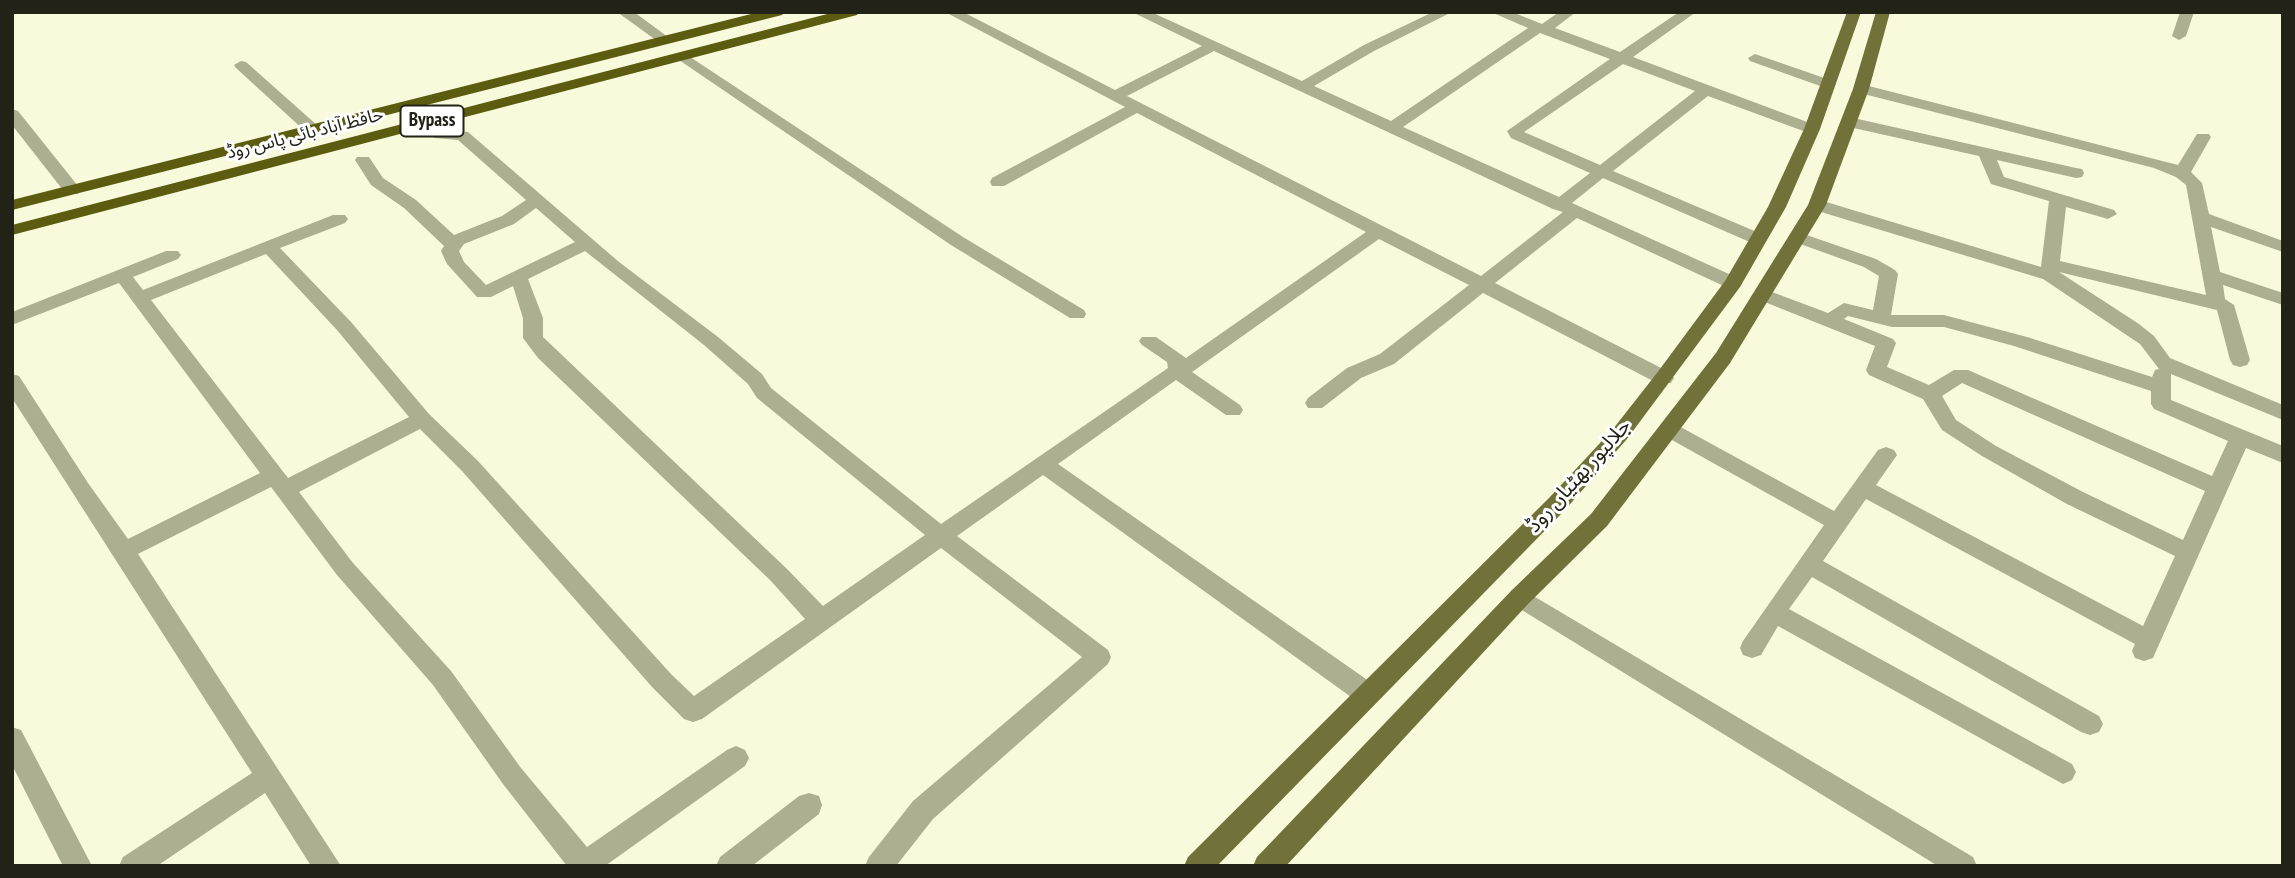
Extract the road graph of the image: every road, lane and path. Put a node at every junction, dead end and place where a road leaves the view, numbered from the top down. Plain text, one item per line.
1 (624, 12) edge
2 (777, 12) edge
3 (852, 12) edge
4 (952, 12) edge
5 (1444, 12) edge
6 (1498, 12) edge
7 (1569, 12) edge
8 (1689, 12) edge
9 (1854, 12) edge
10 (1883, 12) edge
11 (2187, 12) edge
12 (1144, 13) edge
13 (1541, 28) junction
14 (2179, 36) dead end
15 (665, 40) junction
16 (1213, 46) junction
17 (684, 57) junction
18 (1622, 58) junction
19 (1755, 58) dead end
20 (241, 65) dead end
21 (1828, 84) junction
22 (1302, 87) junction
23 (1861, 89) junction
24 (1706, 90) junction
25 (1117, 95) junction
26 (1139, 106) junction
27 (12, 114) edge
28 (1849, 122) junction
29 (416, 126) junction
30 (1391, 128) junction
31 (1812, 129) junction
32 (312, 130) junction
33 (2203, 136) dead end
34 (1986, 152) junction
35 (363, 160) dead end
36 (1601, 172) junction
37 (2076, 173) dead end
38 (2182, 173) junction
39 (998, 182) dead end
40 (72, 190) junction
41 (537, 200) junction
42 (2058, 200) junction
43 (12, 205) edge
44 (1817, 205) junction
45 (1566, 208) junction
46 (2108, 214) dead end
47 (2201, 218) junction
48 (339, 219) dead end
49 (12, 230) edge
50 (1380, 230) junction
51 (1798, 237) junction
52 (1758, 239) junction
53 (587, 243) junction
54 (454, 245) junction
55 (269, 247) junction
56 (2283, 247) edge
57 (172, 255) dead end
58 (2050, 270) junction
59 (518, 275) junction
60 (2212, 275) junction
61 (123, 276) junction
62 (1484, 283) junction
63 (1733, 283) junction
64 (1764, 295) junction
65 (141, 297) junction
66 (2283, 299) edge
67 (2217, 304) junction
68 (1077, 314) dead end
69 (1881, 318) junction
70 (12, 319) edge
71 (1830, 321) junction
72 (1149, 341) dead end
73 (2240, 360) dead end
74 (2164, 363) junction
75 (1178, 372) junction
76 (1664, 378) junction
77 (12, 381) edge
78 (2161, 387) junction
79 (1930, 394) junction
80 (1315, 403) dead end
81 (1233, 410) dead end
82 (2283, 413) edge
83 (422, 419) junction
84 (1670, 430) junction
85 (2241, 436) junction
86 (1886, 455) dead end
87 (2283, 455) edge
88 (1044, 464) junction
89 (279, 483) junction
90 (2218, 487) junction
91 (1863, 488) junction
92 (1838, 523) junction
93 (941, 536) junction
94 (124, 551) junction
95 (2189, 553) junction
96 (1809, 564) junction
97 (1520, 597) junction
98 (1774, 612) junction
99 (821, 620) junction
100 (1752, 648) dead end
101 (1367, 694) junction
102 (2090, 724) dead end
103 (12, 738) edge
104 (736, 758) dead end
105 (2063, 772) dead end
106 (269, 776) junction
107 (808, 805) dead end
108 (584, 865) edge
109 (78, 866) edge
110 (133, 866) edge
111 (327, 866) edge
112 (730, 866) edge
113 (879, 866) edge
114 (1198, 866) edge
115 (1267, 866) edge
116 (1963, 866) edge

1 - 15 street
2 - 15 highway, حافظ آباد بائی پاس روڈ / Bypass
3 - 17 highway, حافظ آباد بائی پاس روڈ / Bypass
4 - 25 street
5 - 22 street
6 - 13 street
7 - 13 street
8 - 18 street
9 - 21 main road, جلالپور بھٹیاں روڈ
10 - 23 main road, جلالپور بھٹیاں روڈ
11 - 14 street
12 - 16 street
13 - 18 street
13 - 30 street
15 - 32 highway, حافظ آباد بائی پاس روڈ / Bypass
16 - 22 street
16 - 25 street
17 - 29 highway, حافظ آباد بائی پاس روڈ / Bypass
17 - 68 street
18 - 24 street
18 - 36 street
19 - 21 street
20 - 32 street
21 - 31 main road, جلالپور بھٹیاں روڈ
22 - 30 street
23 - 28 main road, جلالپور بھٹیاں روڈ
23 - 38 street
24 - 31 street
24 - 36 street
25 - 26 street
26 - 39 street
26 - 50 street
27 - 40 street
28 - 34 street
28 - 44 main road, جلالپور بھٹیاں روڈ
29 - 41 street
29 - 49 highway, حافظ آباد بائی پاس روڈ / Bypass
30 - 45 street
31 - 52 main road, جلالپور بھٹیاں روڈ
32 - 40 highway, حافظ آباد بائی پاس روڈ / Bypass
33 - 38 street
34 - 37 street
34 - 42 street
35 - 54 street
36 - 45 street
36 - 52 street
38 - 47 street
40 - 43 highway, حافظ آباد بائی پاس روڈ / Bypass
41 - 53 street
41 - 54 street
42 - 46 street
42 - 58 street
44 - 51 main road, جلالپور بھٹیاں روڈ
44 - 58 street
45 - 62 street
45 - 63 street
47 - 56 street
47 - 60 street
48 - 55 street
50 - 62 street
50 - 75 street
51 - 64 main road, جلالپور بھٹیاں روڈ
51 - 69 street
52 - 63 main road, جلالپور بھٹیاں روڈ
53 - 59 street
53 - 93 street
54 - 59 street
55 - 65 street
55 - 83 street
57 - 61 street
58 - 67 street
58 - 74 street
59 - 99 street
60 - 66 street
60 - 67 street
61 - 65 street
61 - 70 street
62 - 76 street
62 - 80 street
63 - 76 main road, جلالپور بھٹیاں روڈ
64 - 71 street
64 - 84 main road, جلالپور بھٹیاں روڈ
65 - 89 street
67 - 73 street
69 - 71 street
69 - 78 street
71 - 79 street
72 - 75 street
74 - 78 street
74 - 82 street
75 - 81 street
75 - 88 street
76 - 101 main road, جلالپور بھٹیاں روڈ
77 - 94 street
78 - 85 street
79 - 90 street
79 - 95 street
83 - 89 street
83 - 99 street
84 - 92 street
84 - 97 main road, جلالپور بھٹیاں روڈ
85 - 87 street
85 - 90 street
86 - 91 street
88 - 93 street
88 - 101 street
89 - 94 street
89 - 108 street
90 - 95 street
91 - 92 street
91 - 95 street
92 - 96 street
93 - 99 street
93 - 113 street
94 - 106 street
96 - 98 street
96 - 102 street
97 - 115 main road, جلالپور بھٹیاں روڈ
97 - 116 street
98 - 100 street
98 - 105 street
101 - 114 main road, جلالپور بھٹیاں روڈ
103 - 109 street
104 - 108 street
106 - 110 street
106 - 111 street
107 - 112 street

